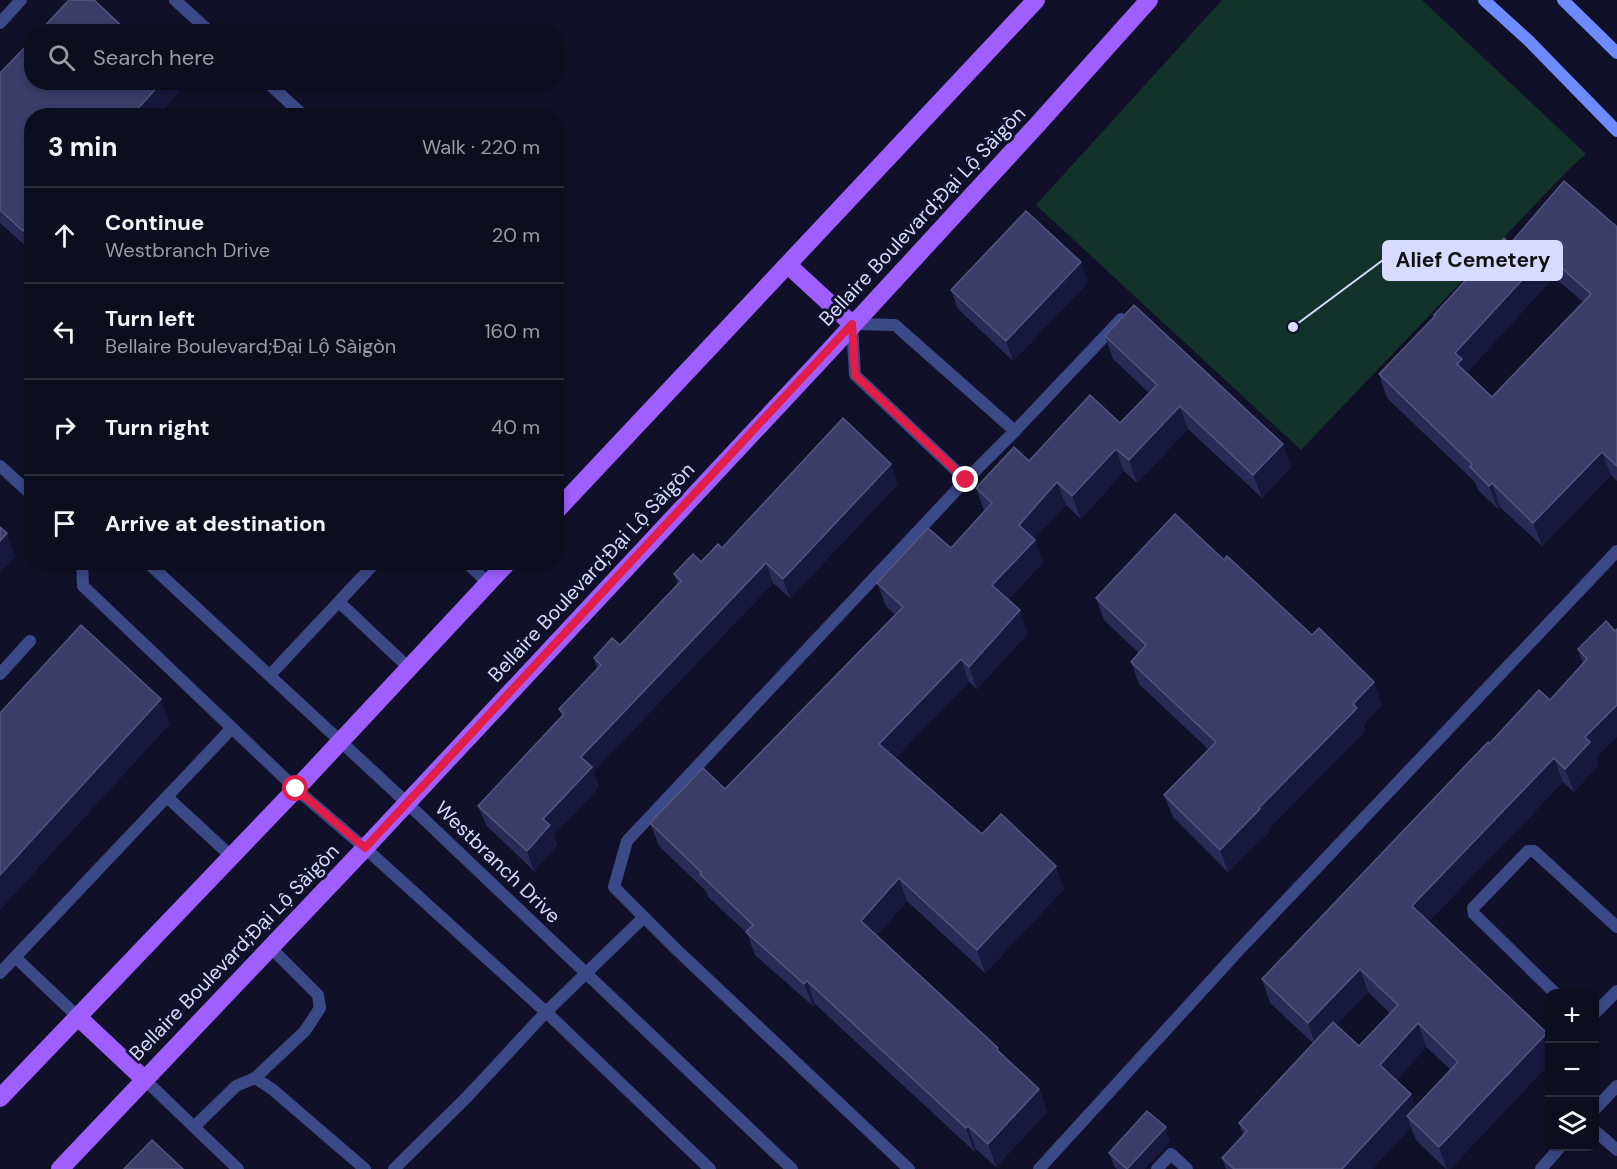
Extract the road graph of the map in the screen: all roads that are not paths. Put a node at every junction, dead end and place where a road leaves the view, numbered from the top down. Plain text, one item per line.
1 (21, 0) edge
2 (175, 0) edge
3 (1036, 0) edge
4 (1149, 0) edge
5 (1484, 0) edge
6 (1563, 0) edge
7 (0, 23) edge
8 (201, 24) edge
9 (1617, 53) edge
10 (276, 90) edge
11 (295, 108) edge
12 (1617, 131) edge
13 (788, 265) junction
14 (1121, 319) edge
15 (852, 324) junction
16 (1015, 431) junction
17 (0, 466) edge
18 (966, 480) junction
19 (24, 488) edge
20 (564, 503) edge
21 (1617, 550) edge
22 (82, 570) edge
23 (156, 570) edge
24 (369, 570) edge
25 (474, 570) edge
26 (501, 570) edge
27 (489, 584) junction
28 (339, 602) junction
29 (30, 641) dead end
30 (409, 668) junction
31 (0, 674) edge
32 (270, 675) junction
33 (232, 728) junction
34 (341, 741) junction
35 (296, 789) junction
36 (167, 797) junction
37 (407, 802) junction
38 (365, 848) junction
39 (231, 857) junction
40 (644, 917) junction
41 (1617, 927) edge
42 (270, 947) junction
43 (15, 957) junction
44 (0, 972) edge
45 (586, 974) junction
46 (1552, 989) edge
47 (1617, 991) edge
48 (1599, 1009) edge
49 (546, 1012) junction
50 (78, 1017) junction
51 (255, 1078) junction
52 (144, 1079) junction
53 (1617, 1086) edge
54 (0, 1098) edge
55 (1599, 1105) edge
56 (194, 1127) junction
57 (1599, 1134) edge
58 (1617, 1150) edge
59 (1557, 1151) edge
60 (60, 1169) edge
61 (238, 1169) edge
62 (365, 1169) edge
63 (394, 1169) edge
64 (710, 1169) edge
65 (792, 1169) edge
66 (909, 1169) edge
67 (1039, 1169) edge
68 (1157, 1169) edge
69 (1187, 1169) edge
70 (1541, 1169) edge

1 - 7 street
2 - 8 street
3 - 13 main road
4 - 15 main road, Bellaire Boulevard;Đại Lộ Sàigòn
5 - 12 main road
6 - 9 main road
10 - 11 street
13 - 15 main road
13 - 20 main road
14 - 16 street
15 - 16 street
15 - 18 street
15 - 37 main road, Bellaire Boulevard;Đại Lộ Sàigòn
16 - 18 street
17 - 19 street
18 - 40 street
21 - 67 street
22 - 33 street
23 - 32 street, Westbranch Drive
24 - 28 street
25 - 27 street
26 - 27 main road
27 - 30 main road
28 - 30 street
28 - 32 street
29 - 31 street
30 - 34 main road
32 - 34 street, Westbranch Drive
33 - 35 street
33 - 36 street
34 - 35 main road
34 - 37 street, Westbranch Drive
35 - 38 street
35 - 39 main road
36 - 39 street
36 - 43 street
37 - 38 main road, Bellaire Boulevard;Đại Lộ Sàigòn
37 - 45 street, Westbranch Drive
38 - 42 main road, Bellaire Boulevard;Đại Lộ Sàigòn
38 - 49 street
39 - 50 main road
40 - 45 street
40 - 66 street
41 - 46 street
42 - 51 street
42 - 52 main road, Bellaire Boulevard;Đại Lộ Sàigòn
43 - 44 street
43 - 50 street
45 - 49 street
45 - 65 street, Westbranch Drive
47 - 48 street
49 - 63 street
49 - 64 street
50 - 52 main road
50 - 54 main road
51 - 56 street
51 - 62 street
52 - 56 street
52 - 60 main road, Bellaire Boulevard;Đại Lộ Sàigòn
53 - 55 street
56 - 61 street
57 - 58 street
59 - 70 street
68 - 69 street

